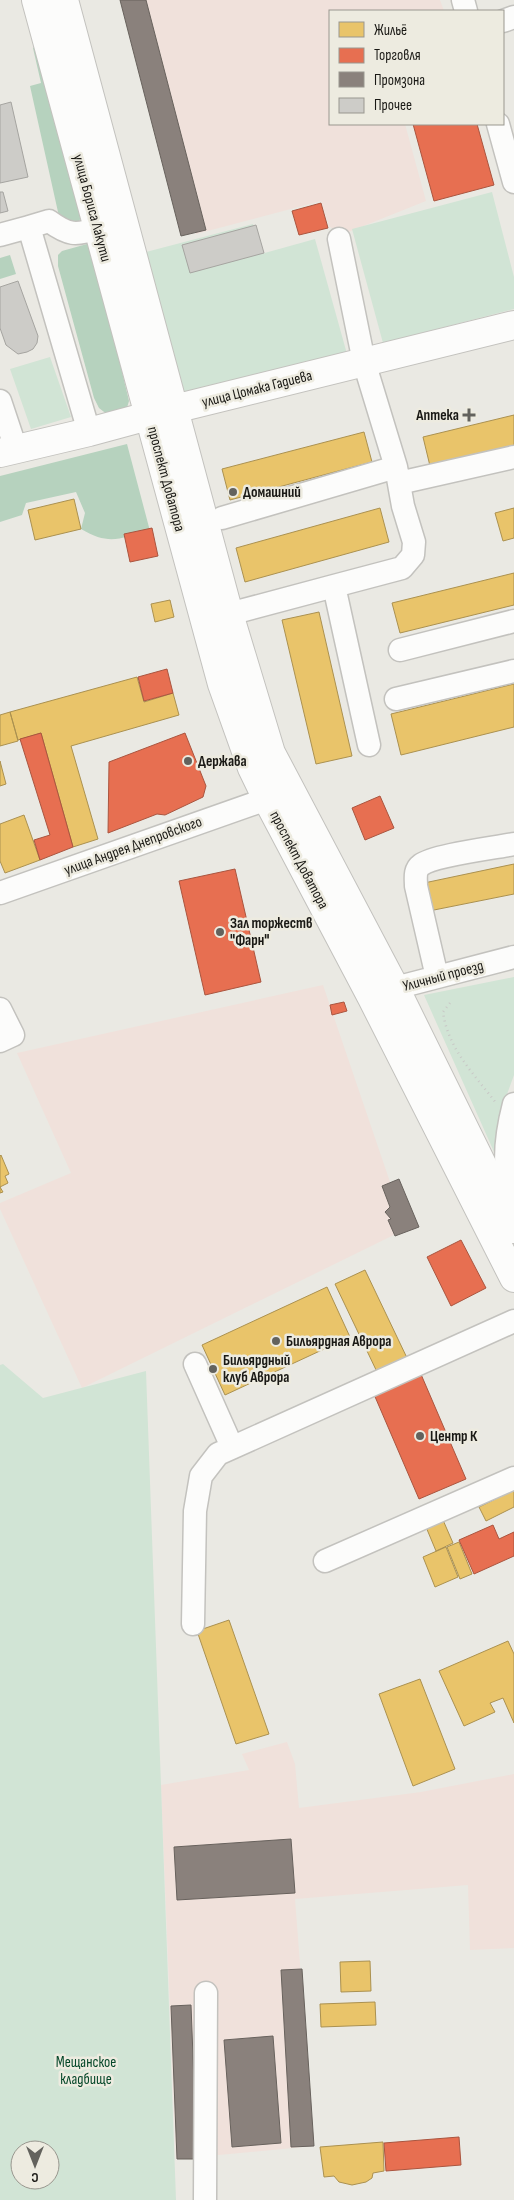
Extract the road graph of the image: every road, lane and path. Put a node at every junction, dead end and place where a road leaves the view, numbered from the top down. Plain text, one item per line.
1 (36, 0) edge
2 (64, 0) edge
3 (498, 125) edge
4 (514, 182) edge
5 (28, 227) junction
6 (97, 228) junction
7 (0, 235) edge
8 (339, 239) dead end
9 (514, 325) edge
10 (364, 362) junction
11 (0, 401) edge
12 (162, 413) junction
13 (89, 432) junction
14 (8, 451) edge
15 (514, 457) edge
16 (398, 475) junction
17 (222, 518) dead end
18 (334, 586) junction
19 (229, 614) junction
20 (514, 621) edge
21 (400, 650) dead end
22 (514, 671) edge
23 (396, 698) dead end
24 (369, 745) dead end
25 (267, 798) junction
26 (514, 844) edge
27 (0, 893) edge
28 (514, 957) edge
29 (437, 977) junction
30 (384, 993) junction
31 (450, 1004) dead end
32 (0, 1008) edge
33 (0, 1041) edge
34 (507, 1106) edge
35 (514, 1212) edge
36 (514, 1229) edge
37 (514, 1278) edge
38 (514, 1321) edge
39 (195, 1364) dead end
40 (232, 1447) junction
41 (514, 1478) edge
42 (325, 1561) dead end
43 (192, 1624) dead end
44 (206, 1993) dead end
45 (205, 2200) edge

1 - 6 main road, улица Бориса Лакути
2 - 12 main road, улица Бориса Лакути
3 - 4 street
5 - 6 street
5 - 7 street
5 - 13 street
6 - 12 main road, улица Бориса Лакути
8 - 10 street
9 - 10 main road, улица Цомака Гадиева
10 - 12 main road, улица Цомака Гадиева
10 - 16 street
11 - 14 street
12 - 13 main road, улица Цомака Гадиева
12 - 19 main road, проспект Доватора
12 - 25 main road, проспект Доватора
13 - 14 main road, улица Цомака Гадиева
15 - 16 street
16 - 17 street
16 - 18 street
18 - 19 street
18 - 24 street
19 - 30 main road, проспект Доватора
20 - 21 street
22 - 23 street
25 - 27 street, улица Андрея Днепровского
25 - 30 main road, проспект Доватора
26 - 29 street
28 - 29 street, Уличный проезд
29 - 30 street, Уличный проезд
30 - 36 main road, проспект Доватора
30 - 37 main road, проспект Доватора
31 - 34 path
32 - 33 street
34 - 35 street
38 - 40 street
39 - 40 street
40 - 43 street
41 - 42 street
44 - 45 street

